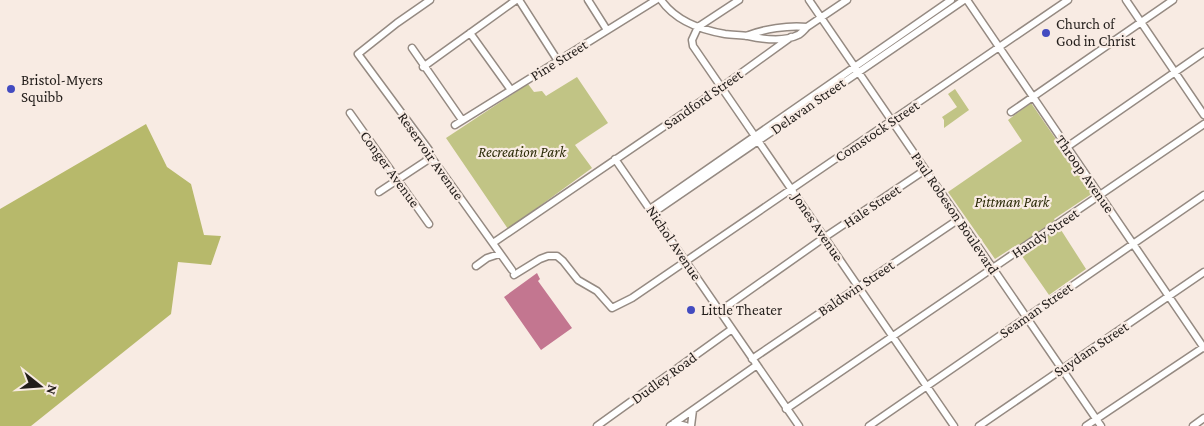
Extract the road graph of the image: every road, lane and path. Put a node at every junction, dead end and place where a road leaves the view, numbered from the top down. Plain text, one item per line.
1 (518, 0) edge
2 (588, 0) edge
3 (656, 0) edge
4 (662, 0) edge
5 (739, 0) edge
6 (809, 0) edge
7 (847, 0) edge
8 (951, 0) edge
9 (965, 0) edge
10 (1068, 0) edge
11 (1126, 0) edge
12 (1173, 0) edge
13 (425, 1) edge
14 (821, 18) junction
15 (1141, 22) junction
16 (698, 27) junction
17 (807, 27) junction
18 (607, 30) junction
19 (912, 31) junction
20 (470, 33) junction
21 (746, 36) junction
22 (791, 37) junction
23 (412, 48) dead end
24 (999, 48) junction
25 (1204, 52) edge
26 (558, 61) junction
27 (424, 67) junction
28 (856, 69) junction
29 (1174, 72) junction
30 (722, 87) junction
31 (511, 90) junction
32 (1032, 98) junction
33 (1011, 112) dead end
34 (350, 113) dead end
35 (1204, 115) edge
36 (462, 120) junction
37 (892, 121) junction
38 (1204, 124) edge
39 (455, 125) dead end
40 (756, 138) junction
41 (1067, 146) junction
42 (429, 154) junction
43 (615, 159) junction
44 (925, 170) junction
45 (399, 180) junction
46 (792, 188) junction
47 (380, 192) dead end
48 (1100, 195) junction
49 (1204, 195) edge
50 (652, 211) junction
51 (959, 219) junction
52 (429, 224) dead end
53 (825, 237) junction
54 (493, 243) junction
55 (1133, 244) junction
56 (501, 256) junction
57 (686, 262) junction
58 (476, 266) dead end
59 (993, 268) junction
60 (1204, 272) edge
61 (513, 273) joint
62 (858, 286) junction
63 (1169, 296) junction
64 (720, 311) junction
65 (1025, 318) junction
66 (732, 329) junction
67 (893, 337) junction
68 (1204, 347) edge
69 (752, 358) junction
70 (757, 365) junction
71 (1061, 369) junction
72 (928, 387) junction
73 (786, 408) junction
74 (693, 410) junction
75 (1204, 418) edge
76 (1096, 419) junction
77 (672, 425) edge
78 (596, 426) edge
79 (686, 426) edge
80 (691, 426) edge
81 (799, 426) edge
82 (869, 426) edge
83 (954, 426) edge
84 (979, 426) edge
85 (1086, 426) edge
86 (1101, 426) edge
87 (1193, 426) edge

1 - 20 street
1 - 26 street
2 - 18 street
3 - 18 street, Pine Street
4 - 16 street
5 - 16 street
6 - 14 street, Paul Robeson Boulevard
7 - 14 street
8 - 19 street, Delavan Street
9 - 19 street, Delavan Street
9 - 24 street, Throop Avenue
10 - 24 street, Comstock Street
11 - 15 street
12 - 15 street
13 - 42 street, Reservoir Avenue
14 - 17 street, Sandford Street
14 - 28 street, Paul Robeson Boulevard
15 - 29 street
15 - 32 street
16 - 21 street
16 - 30 street, Jones Avenue
17 - 21 street
17 - 22 street, Sandford Street
18 - 26 street, Pine Street
19 - 28 street, Delavan Street
20 - 27 street
20 - 31 street
21 - 22 street
22 - 30 street, Sandford Street
23 - 27 street
24 - 32 street, Throop Avenue
24 - 37 street, Comstock Street
25 - 29 street
26 - 31 street, Pine Street
27 - 36 street
28 - 37 street, Paul Robeson Boulevard
28 - 40 street, Delavan Street
29 - 35 street
29 - 41 street
30 - 40 street, Jones Avenue
30 - 43 street, Sandford Street
31 - 36 street, Pine Street
32 - 33 street
32 - 41 street, Throop Avenue
34 - 45 street, Conger Avenue
36 - 39 street, Pine Street
37 - 44 street, Paul Robeson Boulevard
37 - 46 street, Comstock Street
38 - 48 street, Handy Street
40 - 46 street, Jones Avenue
40 - 50 street, Delavan Street
41 - 48 street, Throop Avenue
42 - 45 street
42 - 54 street, Reservoir Avenue
43 - 50 street, Nichol Avenue
43 - 54 street, Sandford Street
44 - 51 street, Paul Robeson Boulevard
44 - 53 street, Hale Street
45 - 47 street
45 - 52 street, Conger Avenue
46 - 53 street, Jones Avenue
46 - 57 street, Comstock Street
48 - 55 street, Throop Avenue
48 - 59 street, Handy Street
49 - 55 street, Seaman Street
50 - 57 street, Nichol Avenue
51 - 59 street, Paul Robeson Boulevard
51 - 62 street, Baldwin Street
53 - 62 street, Jones Avenue
53 - 64 street, Hale Street
54 - 56 street, Reservoir Avenue
55 - 63 street, Throop Avenue
55 - 65 street, Seaman Street
56 - 58 street
56 - 61 street, Reservoir Avenue
57 - 61 street, Comstock Street
57 - 64 street, Nichol Avenue
59 - 65 street, Paul Robeson Boulevard
59 - 67 street, Handy Street
60 - 63 street, Suydam Street
62 - 67 street, Jones Avenue
62 - 69 street, Baldwin Street
63 - 68 street, Throop Avenue
63 - 71 street, Suydam Street
64 - 66 street, Nichol Avenue
65 - 71 street, Paul Robeson Boulevard
65 - 72 street, Seaman Street
66 - 69 street, Nichol Avenue
66 - 78 street, Dudley Road
67 - 72 street, Jones Avenue
67 - 73 street, Handy Street
68 - 76 street
69 - 70 street, Nichol Avenue
70 - 73 street, Nichol Avenue
70 - 74 street
71 - 76 street, Paul Robeson Boulevard
71 - 84 street, Suydam Street
72 - 82 street, Seaman Street
72 - 83 street, Jones Avenue
73 - 81 street, Nichol Avenue
74 - 77 street
74 - 80 street
75 - 87 street
76 - 85 street
76 - 86 street, Paul Robeson Boulevard
77 - 79 street

